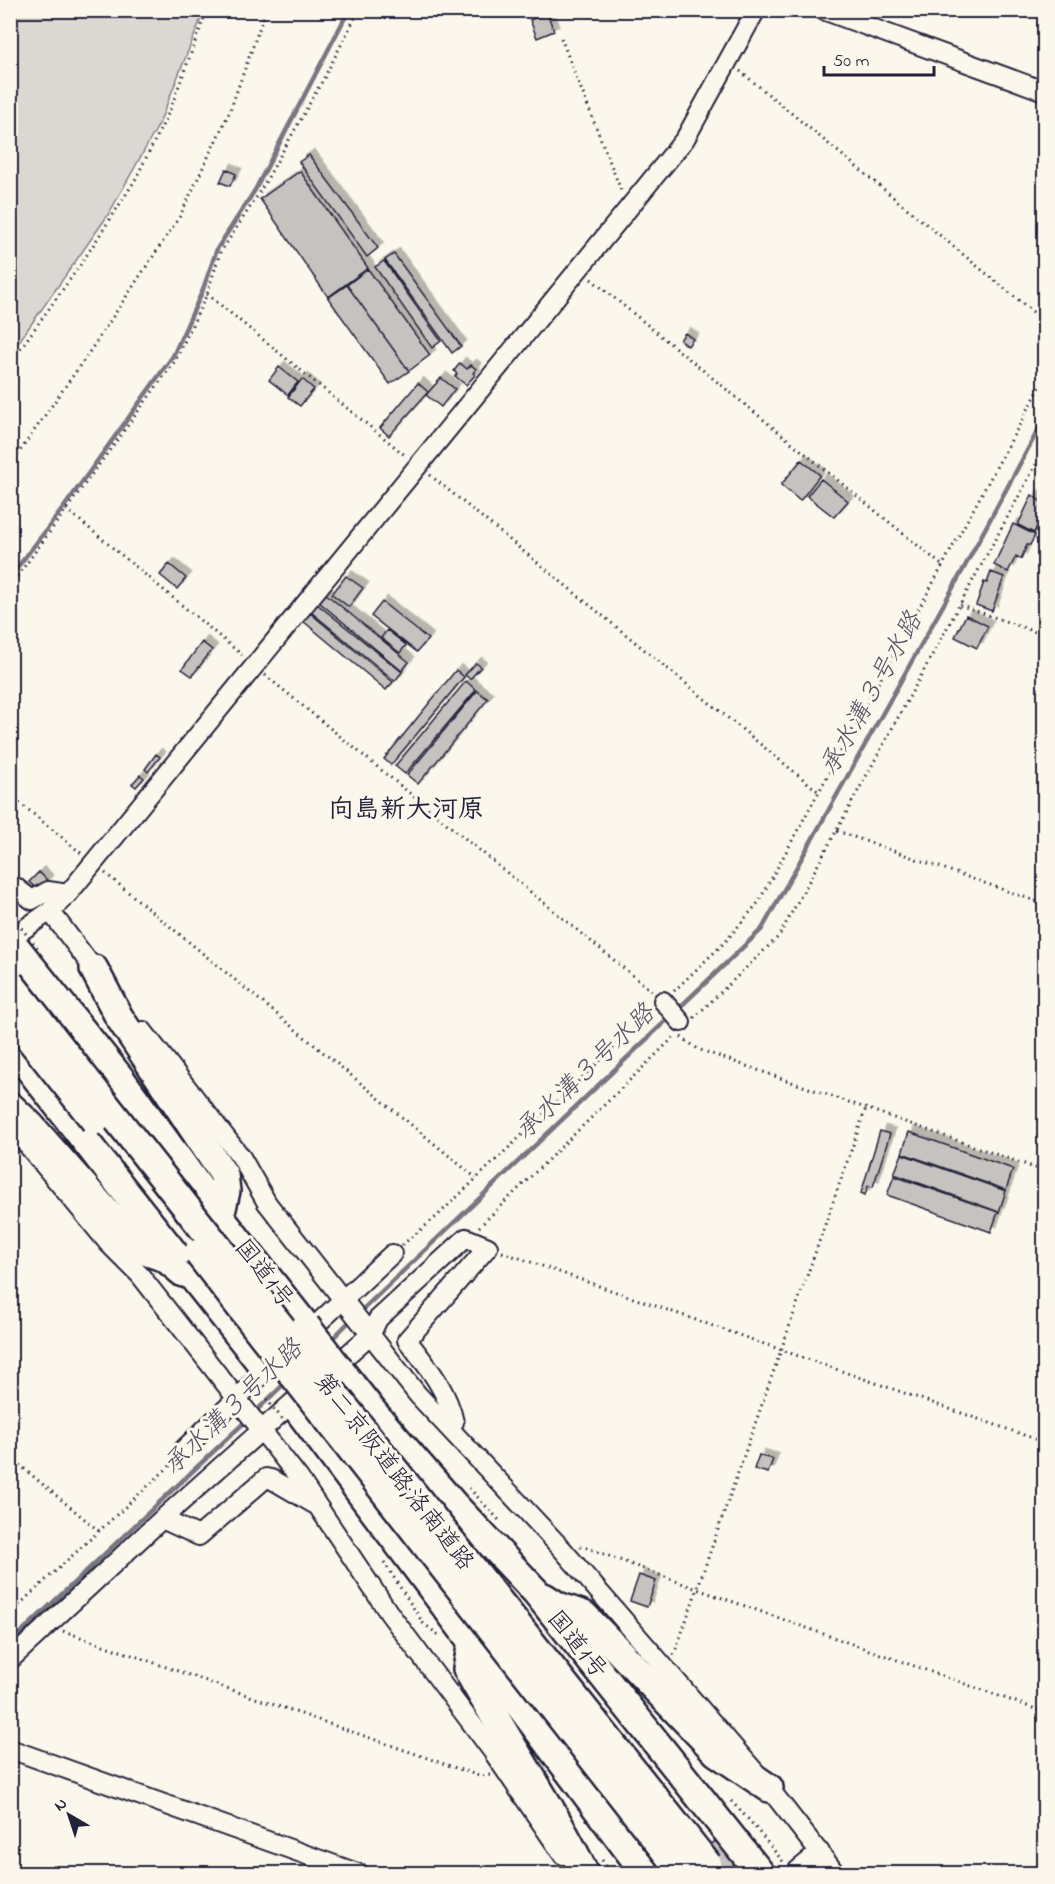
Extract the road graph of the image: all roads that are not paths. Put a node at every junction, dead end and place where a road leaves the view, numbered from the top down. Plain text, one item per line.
1 (756, 10) edge
2 (823, 10) edge
3 (1044, 91) edge
4 (10, 883) edge
5 (68, 894) junction
6 (50, 911) junction
7 (10, 939) edge
8 (94, 969) junction
9 (10, 983) edge
10 (663, 1001) road end
11 (10, 1014) edge
12 (687, 1020) road end
13 (10, 1044) edge
14 (10, 1106) edge
15 (10, 1124) edge
16 (220, 1217) junction
17 (392, 1254) road end
18 (195, 1278) junction
19 (345, 1301) junction
20 (368, 1330) junction
21 (236, 1399) junction
22 (450, 1427) junction
23 (259, 1429) junction
24 (183, 1450) road end
25 (315, 1505) junction
26 (162, 1519) junction
27 (536, 1592) junction
28 (472, 1642) junction
29 (10, 1660) edge
30 (10, 1749) edge
31 (679, 1769) junction
32 (769, 1788) junction
33 (820, 1852) junction
34 (798, 1870) dead end
35 (360, 1874) edge
36 (576, 1874) edge
37 (585, 1874) edge
38 (646, 1874) edge
39 (683, 1874) edge
40 (715, 1874) edge
41 (738, 1874) edge
42 (761, 1874) edge
43 (836, 1874) edge

1 - 5 street
2 - 3 street
4 - 5 street
5 - 6 street
6 - 7 street
6 - 8 street
7 - 16 highway, 国道1号
8 - 16 highway
8 - 19 street
9 - 40 highway, 第二京阪道路;洛南道路, bridge
10 - 12 street
11 - 39 highway, 第二京阪道路;洛南道路, bridge
13 - 18 highway
14 - 18 highway
15 - 21 street
16 - 27 highway, 国道1号, bridge
17 - 19 street
18 - 28 highway
19 - 20 street
19 - 21 street
20 - 22 street
20 - 22 street
20 - 23 street
21 - 23 street
21 - 24 street
22 - 32 street
23 - 25 street
23 - 26 street
25 - 26 street
25 - 36 street
26 - 29 street
27 - 31 highway, 国道1号
27 - 32 highway
28 - 37 highway
28 - 38 highway
30 - 35 street
31 - 41 highway
31 - 42 highway, 国道1号
32 - 33 street
33 - 34 street
33 - 43 street

